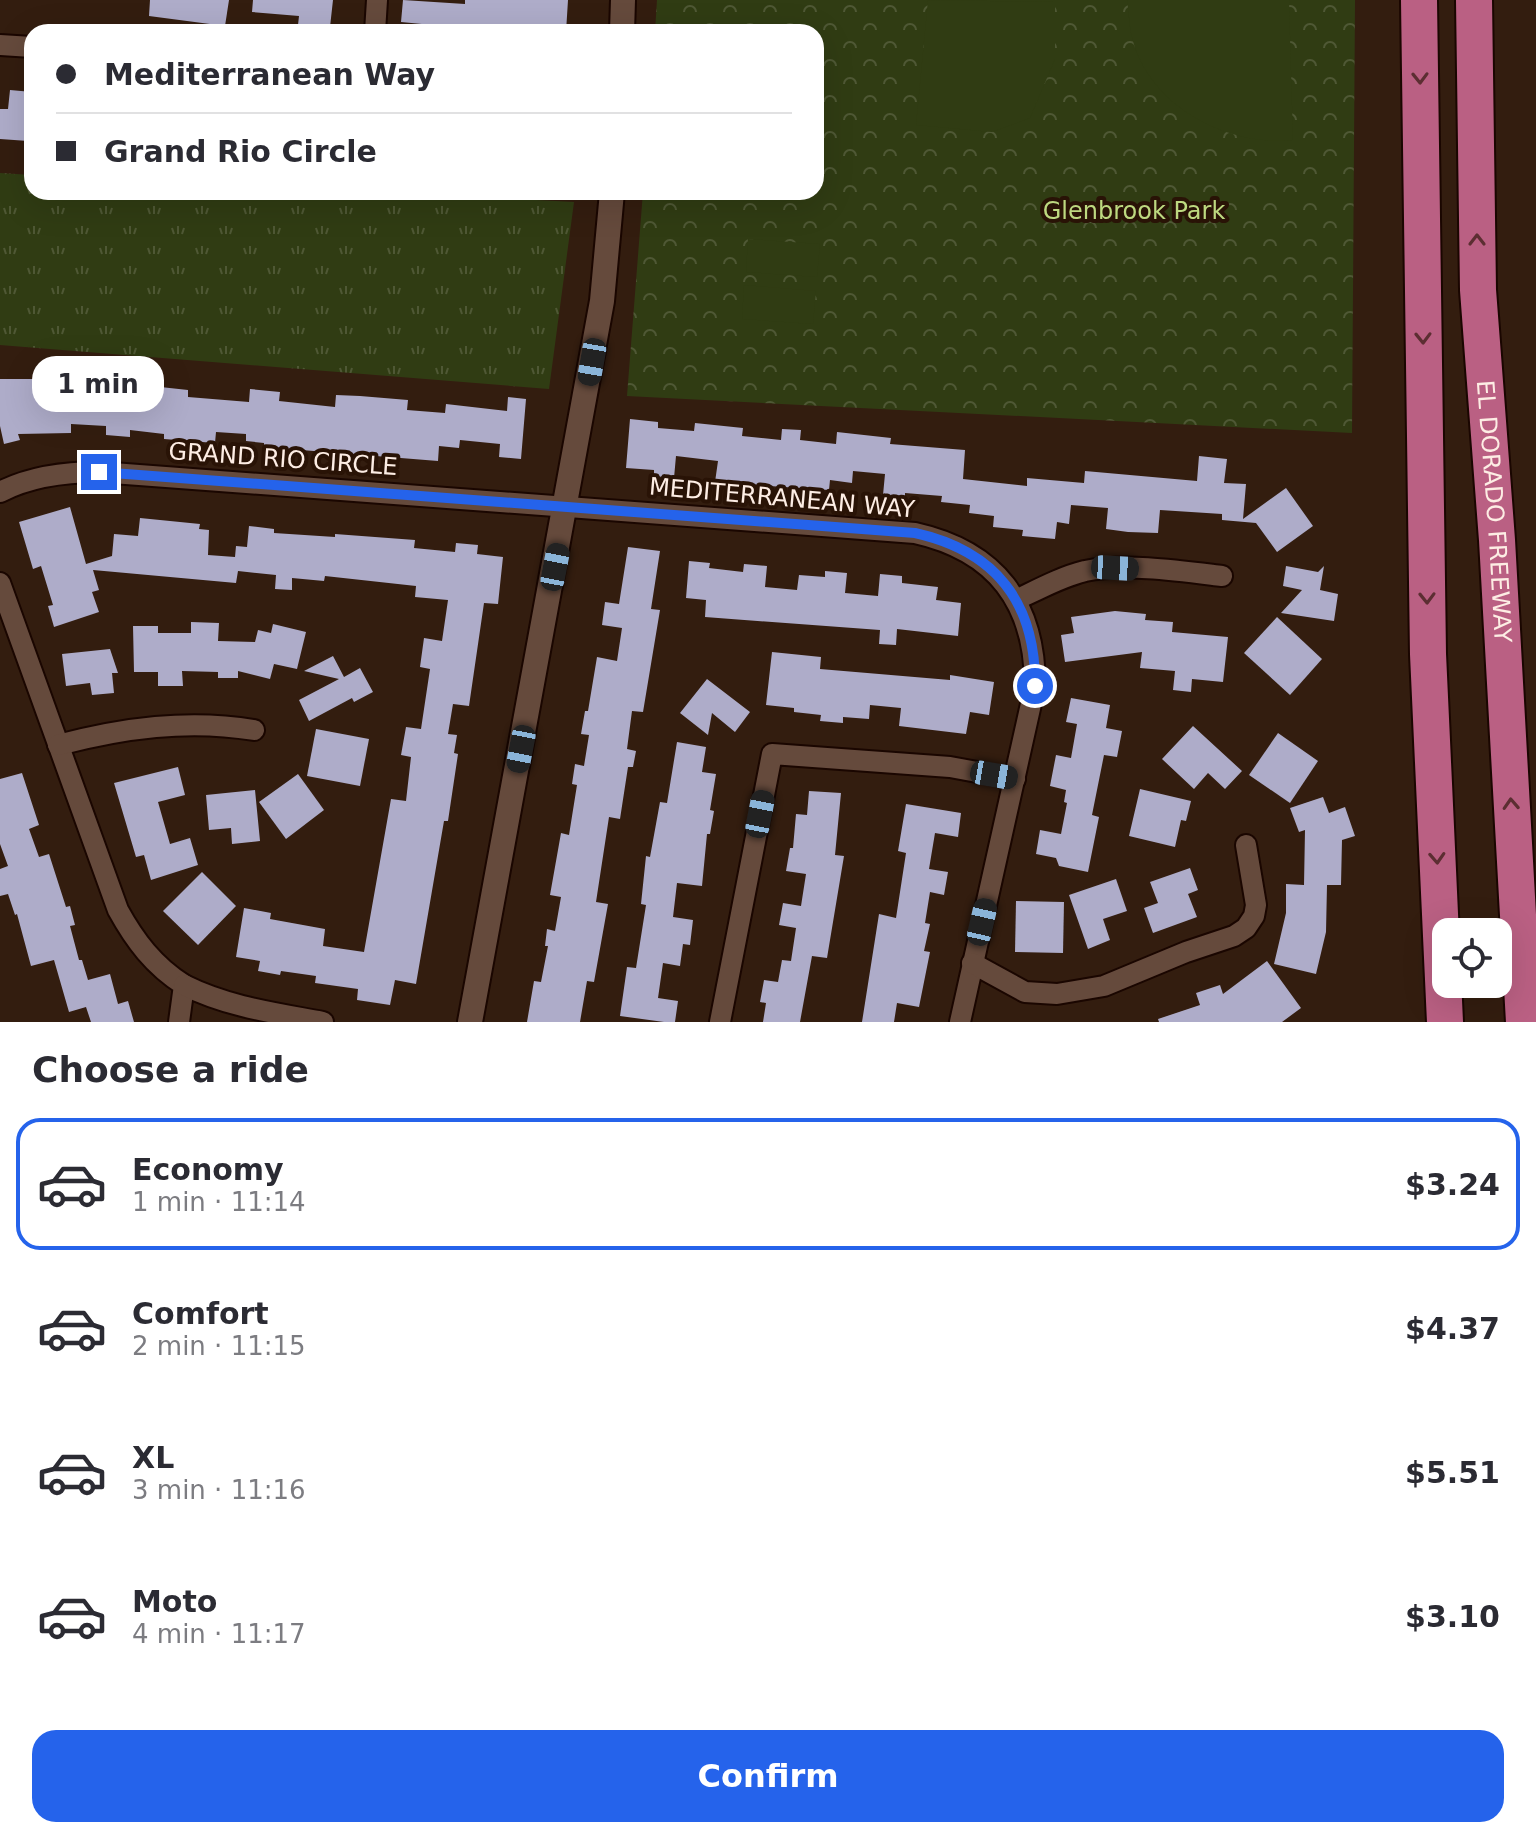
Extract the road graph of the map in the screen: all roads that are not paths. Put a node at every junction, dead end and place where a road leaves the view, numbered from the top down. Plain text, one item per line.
1 (377, 0) edge
2 (623, 0) edge
3 (1419, 0) edge
4 (1474, 0) edge
5 (376, 24) edge
6 (622, 24) edge
7 (0, 45) edge
8 (24, 46) edge
9 (611, 200) edge
10 (0, 492) edge
11 (566, 507) junction
12 (1222, 576) dead end
13 (0, 583) edge
14 (1016, 600) junction
15 (254, 730) dead end
16 (58, 745) junction
17 (1015, 779) junction
18 (1246, 845) dead end
19 (972, 963) junction
20 (184, 985) junction
21 (179, 1022) edge
22 (323, 1022) edge
23 (470, 1022) edge
24 (720, 1022) edge
25 (960, 1022) edge
26 (1445, 1022) edge
27 (1524, 1022) edge

1 - 5 street
2 - 6 street
3 -> 26 highway
27 -> 4 highway, EL DORADO FREEWAY
7 - 8 street
9 - 11 street
10 - 11 street, GRAND RIO CIRCLE
11 - 14 street, MEDITERRANEAN WAY
11 - 23 street
12 - 14 street
13 - 16 street
14 - 17 street, MEDITERRANEAN WAY
15 - 16 street
16 - 20 street
17 - 19 street, MEDITERRANEAN WAY
17 - 24 street
18 - 19 street
19 - 25 street, MEDITERRANEAN WAY
20 - 21 street
20 - 22 street

